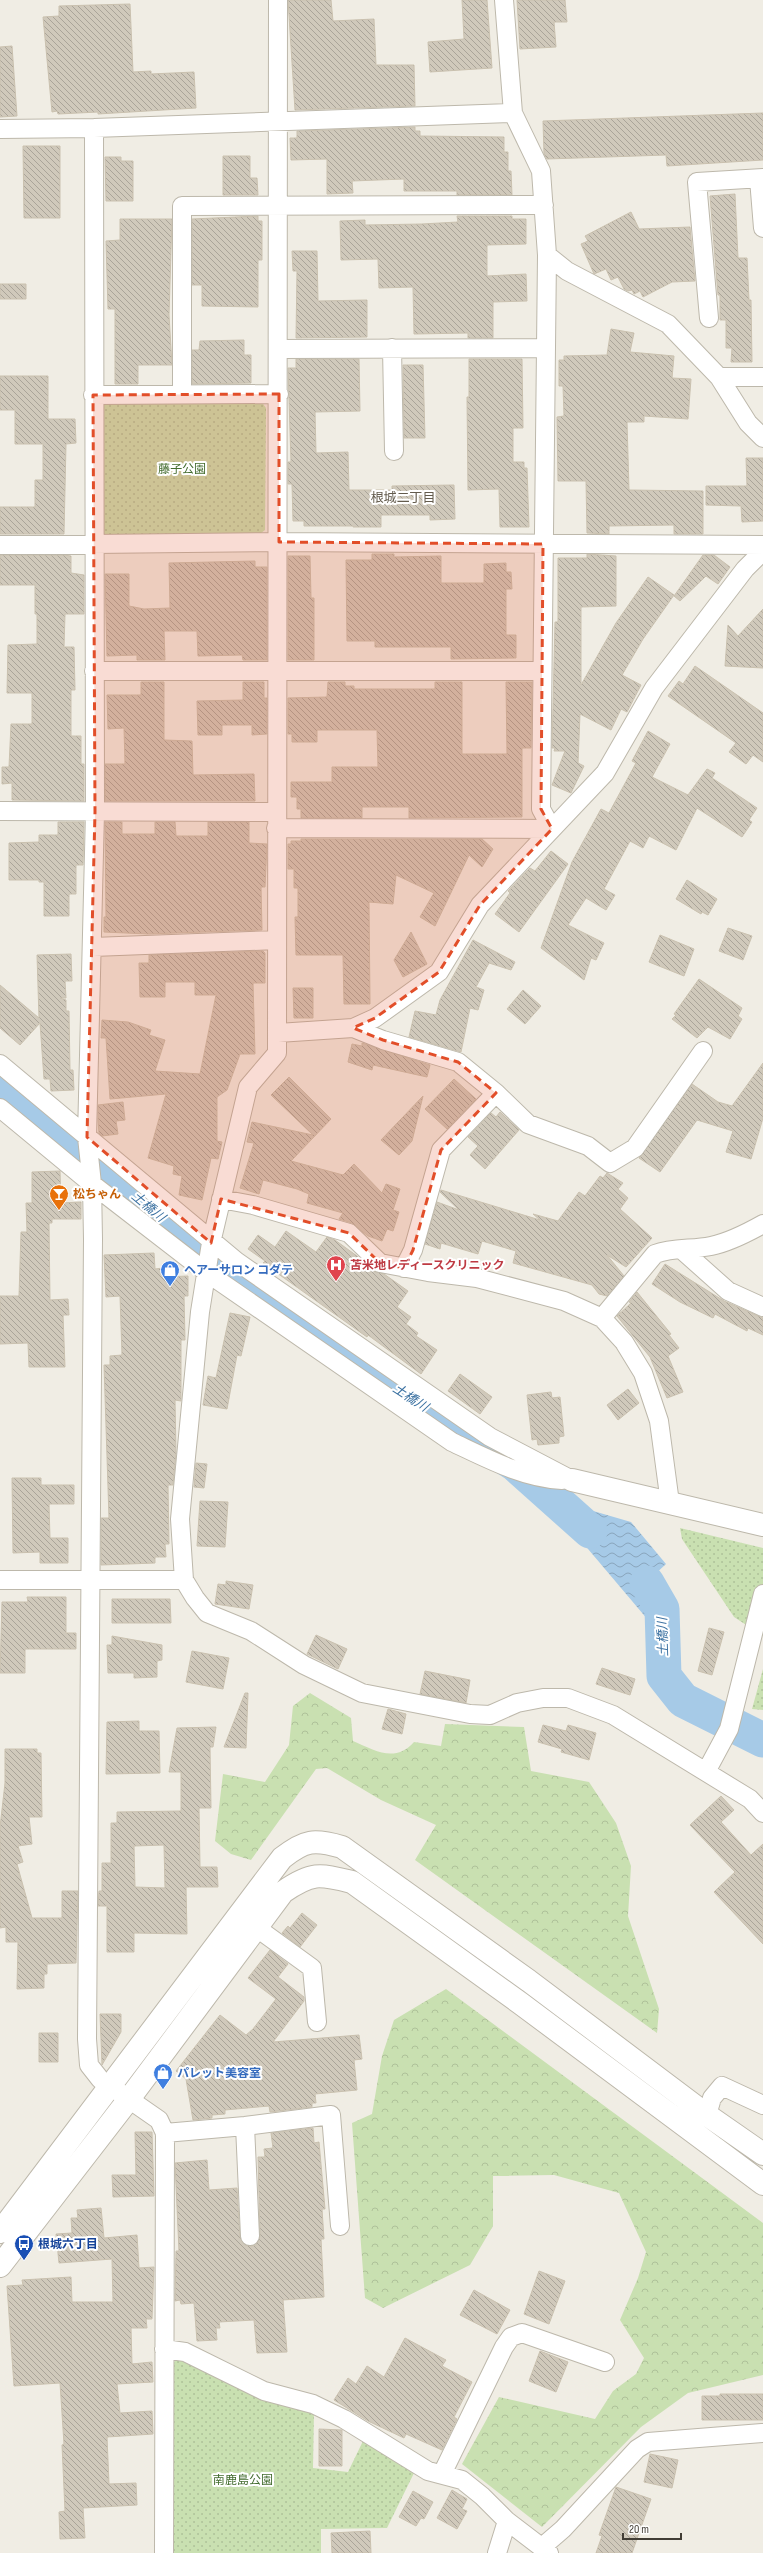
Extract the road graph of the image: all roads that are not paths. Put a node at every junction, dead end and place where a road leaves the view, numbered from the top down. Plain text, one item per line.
1 (278, 0) edge
2 (504, 0) edge
3 (513, 113) junction
4 (278, 120) junction
5 (94, 128) junction
6 (0, 129) edge
7 (761, 179) edge
8 (544, 205) junction
9 (278, 206) junction
10 (763, 228) edge
11 (547, 255) junction
12 (709, 318) dead end
13 (392, 348) junction
14 (545, 348) junction
15 (279, 349) junction
16 (763, 377) edge
17 (719, 378) junction
18 (182, 394) junction
19 (279, 394) junction
20 (93, 395) junction
21 (763, 438) edge
22 (394, 451) dead end
23 (279, 542) junction
24 (543, 544) junction
25 (0, 545) edge
26 (93, 545) junction
27 (763, 545) edge
28 (763, 551) edge
29 (541, 670) junction
30 (94, 671) junction
31 (277, 672) junction
32 (0, 811) edge
33 (95, 812) junction
34 (276, 820) junction
35 (552, 829) junction
36 (277, 940) junction
37 (93, 946) junction
38 (353, 1028) junction
39 (278, 1033) junction
40 (703, 1051) dead end
41 (0, 1064) edge
42 (496, 1093) junction
43 (0, 1108) edge
44 (87, 1137) junction
45 (92, 1184) junction
46 (222, 1198) junction
47 (763, 1224) edge
48 (211, 1243) junction
49 (682, 1250) junction
50 (404, 1268) junction
51 (206, 1272) junction
52 (763, 1307) edge
53 (602, 1318) junction
54 (572, 1480) junction
55 (670, 1503) junction
56 (763, 1525) edge
57 (0, 1580) edge
58 (184, 1580) junction
59 (90, 1581) junction
60 (763, 1594) edge
61 (707, 1770) junction
62 (763, 1813) edge
63 (238, 1915) junction
64 (258, 1928) junction
65 (317, 2022) dead end
66 (111, 2087) junction
67 (129, 2099) junction
68 (763, 2105) edge
69 (707, 2115) junction
70 (245, 2126) junction
71 (166, 2132) junction
72 (763, 2154) edge
73 (763, 2184) edge
74 (340, 2226) dead end
75 (0, 2232) edge
76 (250, 2236) dead end
77 (0, 2266) edge
78 (164, 2349) junction
79 (605, 2362) dead end
80 (762, 2433) edge
81 (442, 2474) junction
82 (507, 2521) junction
83 (546, 2550) edge
84 (164, 2553) edge
85 (497, 2553) edge

1 - 4 street
2 - 3 street
3 - 4 street
3 - 8 street
4 - 5 street
4 - 9 street
5 - 6 street
5 - 20 street
7 - 10 street
7 - 12 street
8 - 9 street
8 - 11 street
9 - 15 street
9 - 18 street
11 - 14 street
11 - 17 street
13 - 14 street
13 - 15 street
13 - 22 street
14 - 24 street
15 - 19 street
16 - 17 street
17 - 21 street
18 - 19 street
18 - 20 street
19 - 23 street
20 - 26 street
23 - 24 street
23 - 26 street
23 - 31 street
24 - 27 street
24 - 29 street
25 - 26 street
26 - 30 street
28 - 35 street
29 - 31 street
29 - 35 street
30 - 31 street
30 - 33 street
31 - 34 street
32 - 33 street
33 - 34 street
33 - 37 street
34 - 35 street
34 - 36 street
35 - 38 street
36 - 37 street
36 - 39 street
37 - 44 street
38 - 39 street
38 - 42 street
39 - 46 street
40 - 42 street
41 - 44 street
42 - 50 street
43 - 45 street
44 - 45 street
44 - 48 street
45 - 51 street
45 - 59 street
46 - 48 street
46 - 50 street
47 - 49 street
48 - 51 street
48 - 54 street
49 - 52 street
49 - 53 street
50 - 53 street
51 - 54 street
51 - 58 street
53 - 55 street
54 - 55 street
55 - 56 street
57 - 59 street
58 - 59 street
58 - 61 street
59 - 66 street
60 - 61 street
61 - 62 street
63 - 64 street
63 - 66 street
63 - 69 street
64 - 65 street
64 - 67 street
64 - 73 street
66 - 67 street
66 - 75 street
67 - 71 street
67 - 77 street
68 - 69 street
69 - 72 street
70 - 71 street
70 - 74 street
70 - 76 street
71 - 78 street
78 - 81 street
78 - 84 street
79 - 81 street
80 - 83 street
81 - 82 street
82 - 83 street
82 - 85 street

